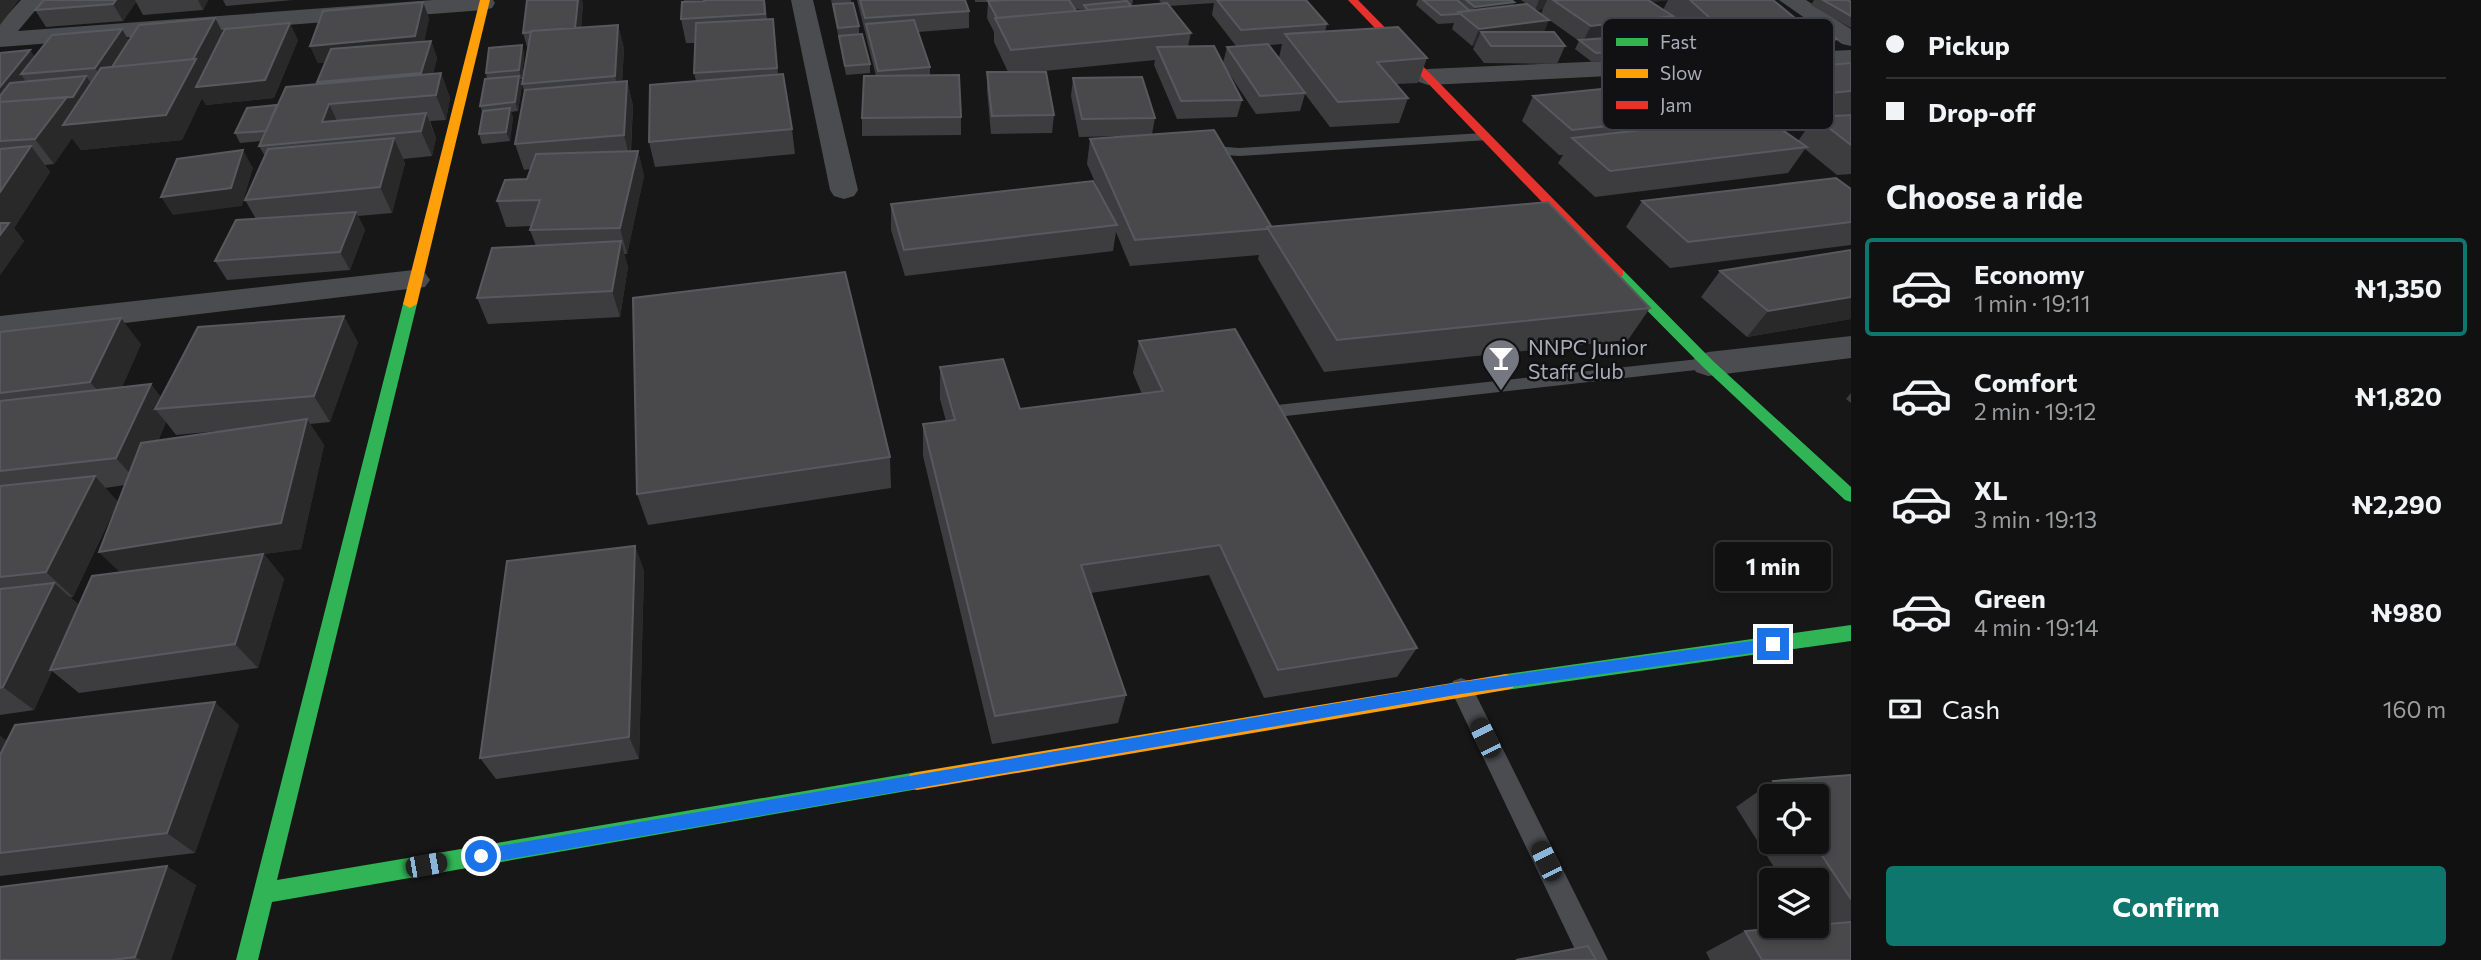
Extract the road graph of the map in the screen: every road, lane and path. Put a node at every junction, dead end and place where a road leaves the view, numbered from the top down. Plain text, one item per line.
1 (33, 0) edge
2 (802, 0) edge
3 (1353, 0) edge
4 (1790, 0) edge
5 (485, 1) edge
6 (1818, 18) edge
7 (1834, 28) edge
8 (0, 38) edge
9 (1851, 39) edge
10 (1602, 69) edge
11 (1428, 77) junction
12 (1483, 137) junction
13 (1184, 148) edge
14 (844, 190) dead end
15 (414, 280) junction
16 (0, 327) edge
17 (1851, 347) edge
18 (1708, 364) junction
19 (1278, 411) edge
20 (1851, 496) edge
21 (1851, 633) edge
22 (1461, 688) junction
23 (263, 893) junction
24 (247, 960) edge
25 (1594, 960) edge

1 - 8 street
2 - 14 street
3 - 11 street
4 - 6 street
5 - 8 street
5 - 15 street
7 - 9 street
10 - 11 street
11 - 12 street
12 - 13 lane
12 - 18 street
15 - 16 street
15 - 23 street
17 - 18 street
18 - 19 lane
18 - 20 street
21 - 22 street
22 - 23 street
22 - 25 lane
23 - 24 street

